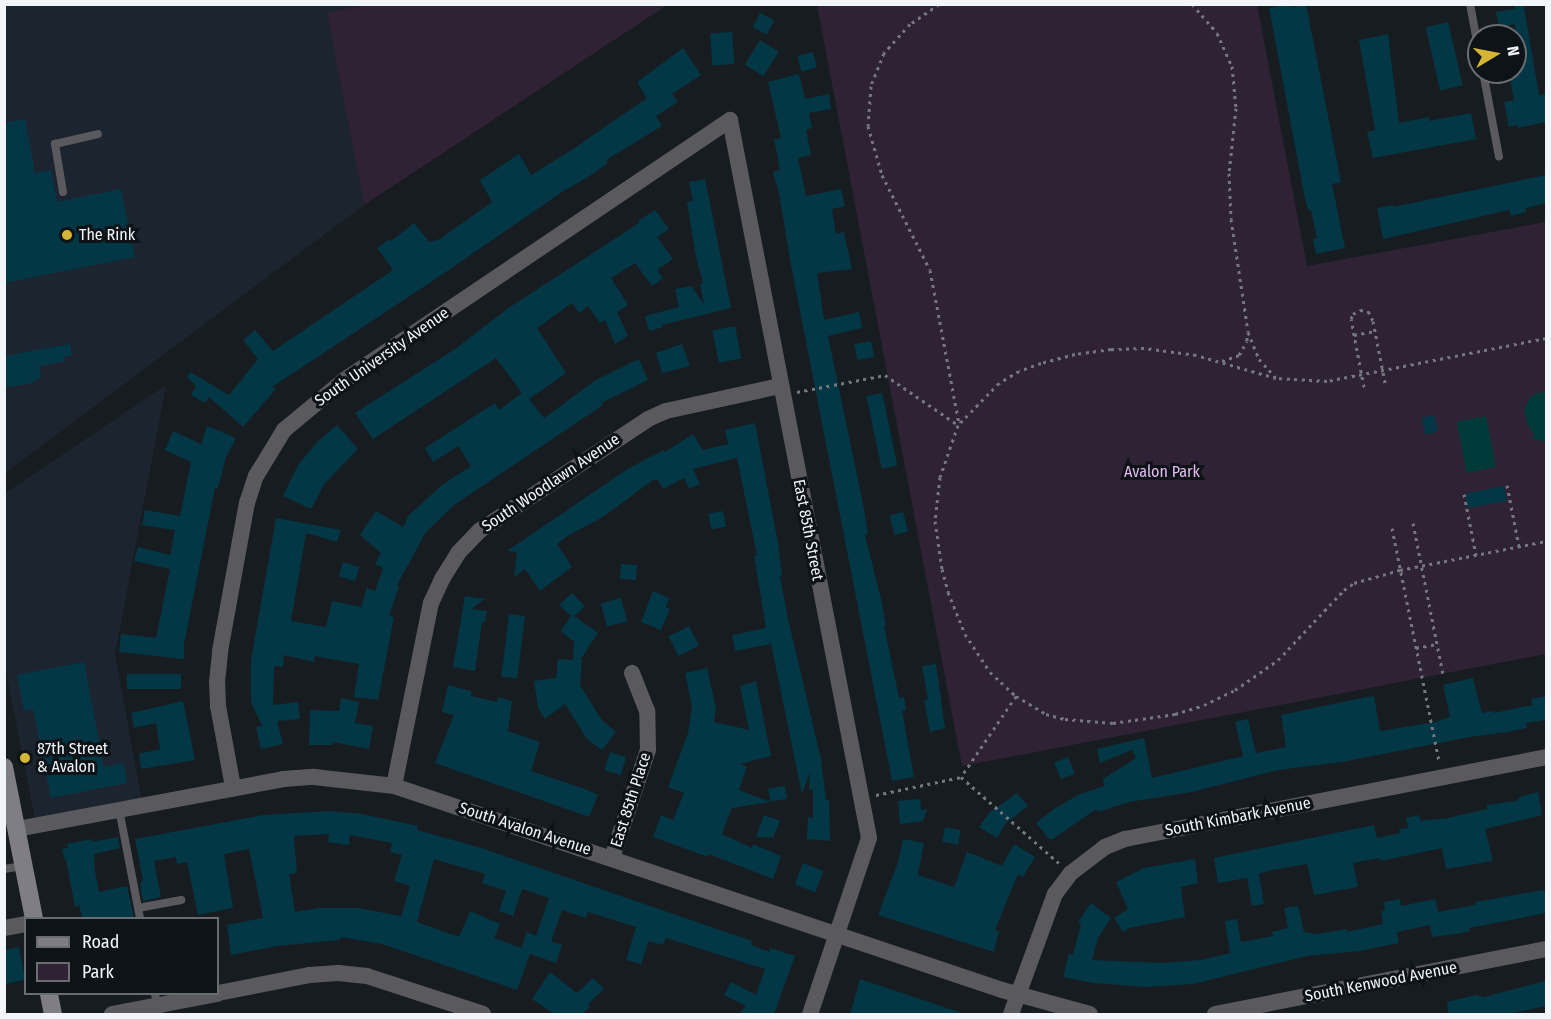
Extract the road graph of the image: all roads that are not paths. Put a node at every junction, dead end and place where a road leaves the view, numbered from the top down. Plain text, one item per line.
1 (1470, 4) edge
2 (1474, 24) edge
3 (1485, 84) edge
4 (730, 120) joint
5 (98, 134) dead end
6 (1499, 157) dead end
7 (63, 192) dead end
8 (780, 386) junction
9 (632, 673) dead end
10 (1546, 757) edge
11 (4, 767) edge
12 (394, 786) junction
13 (233, 788) junction
14 (8, 801) edge
15 (119, 809) junction
16 (17, 829) junction
17 (612, 858) junction
18 (24, 866) junction
19 (4, 869) edge
20 (181, 900) dead end
21 (138, 908) junction
22 (34, 917) edge
23 (140, 917) edge
24 (24, 924) edge
25 (4, 928) edge
26 (837, 936) junction
27 (1546, 948) edge
28 (219, 993) edge
29 (49, 995) edge
30 (206, 995) edge
31 (1018, 995) junction
32 (157, 1004) edge
33 (53, 1014) edge
34 (112, 1014) edge
35 (483, 1014) edge
36 (810, 1014) edge
37 (1011, 1014) edge
38 (1090, 1014) edge
39 (1215, 1014) edge

1 - 2 lane
3 - 6 lane
4 - 8 street, East 85th Street
4 - 13 street, South University Avenue
5 - 7 lane
8 - 12 street, South Woodlawn Avenue
8 - 26 street, East 85th Street
9 - 17 street, East 85th Place
10 - 31 street, South Kimbark Avenue
11 - 14 main road
12 - 13 street, South Avalon Avenue
12 - 17 street, South Avalon Avenue
13 - 15 street, South Avalon Avenue
14 - 16 main road
15 - 16 street, South Avalon Avenue
15 - 21 lane
16 - 18 main road
17 - 26 street, South Avalon Avenue
18 - 19 lane
18 - 22 main road
20 - 21 lane
21 - 23 lane
24 - 25 street
26 - 31 street, South Avalon Avenue
26 - 36 street
27 - 39 street, South Kenwood Avenue
28 - 35 street
29 - 33 main road
30 - 32 street
31 - 37 street
31 - 38 street
32 - 34 street

